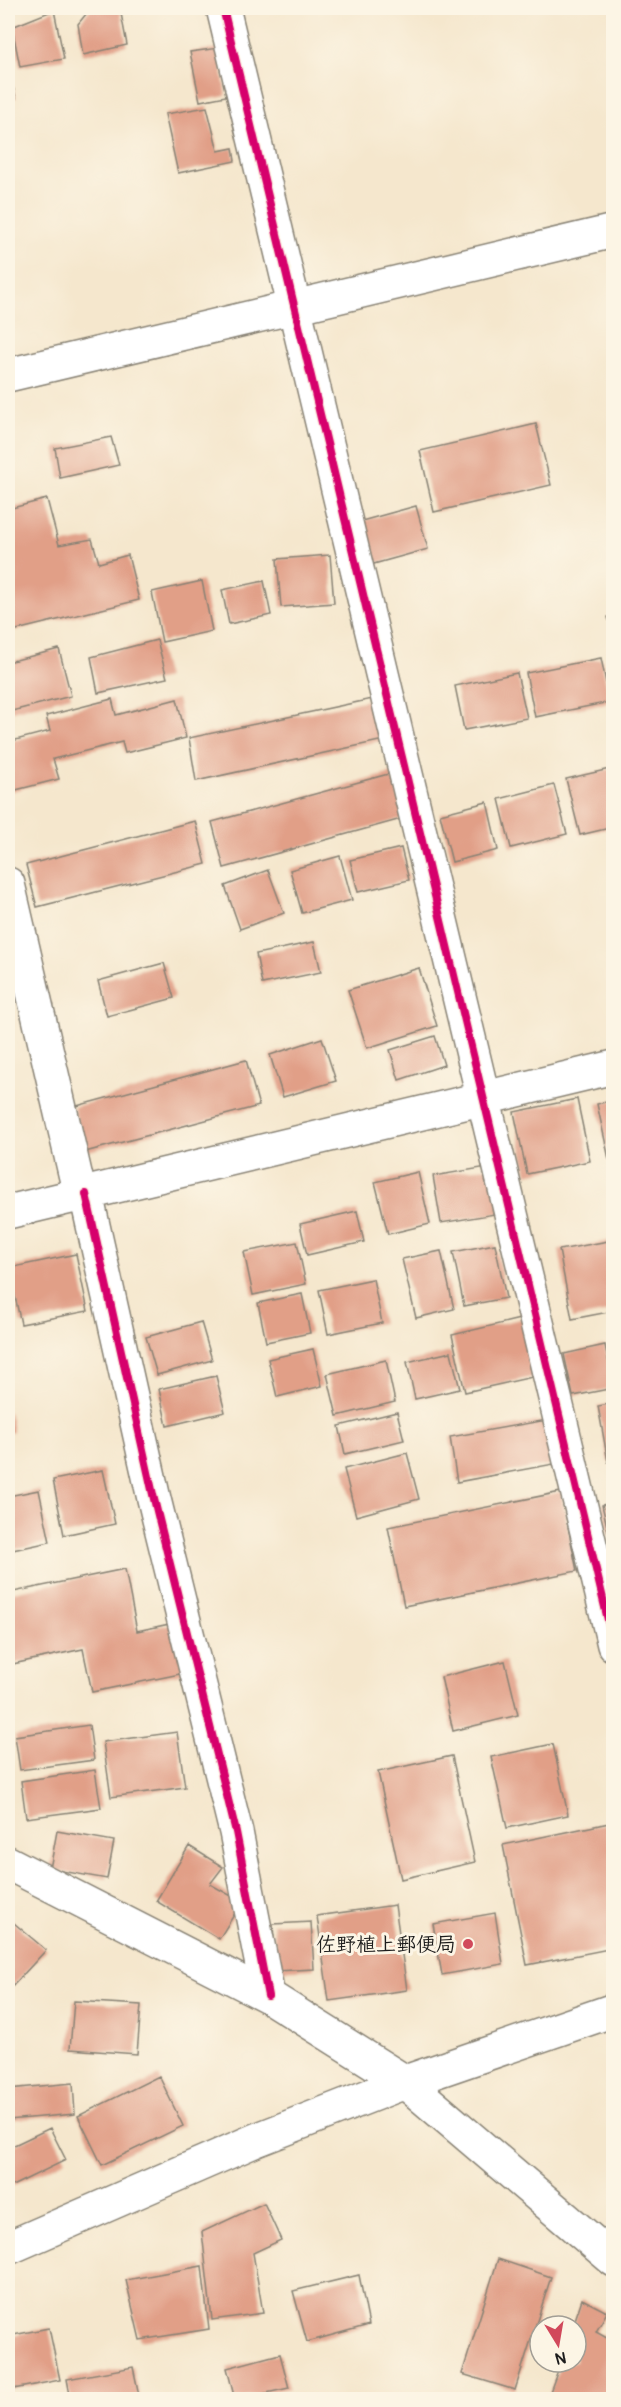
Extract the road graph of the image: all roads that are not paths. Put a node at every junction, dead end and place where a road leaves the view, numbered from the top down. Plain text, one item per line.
1 (223, 8) edge
2 (614, 231) edge
3 (295, 307) junction
4 (8, 375) edge
5 (8, 884) edge
6 (614, 1067) edge
7 (482, 1098) junction
8 (83, 1195) junction
9 (8, 1212) edge
10 (614, 1645) edge
11 (8, 1863) edge
12 (268, 1996) junction
13 (614, 2010) edge
14 (405, 2082) junction
15 (8, 2248) edge
16 (614, 2260) edge

1 - 3 street
2 - 3 street
3 - 4 street
3 - 7 street
5 - 8 street
6 - 7 street
7 - 8 street
7 - 10 street
8 - 9 street
8 - 12 street
11 - 12 street
12 - 14 street
13 - 14 street
14 - 15 street
14 - 16 street

